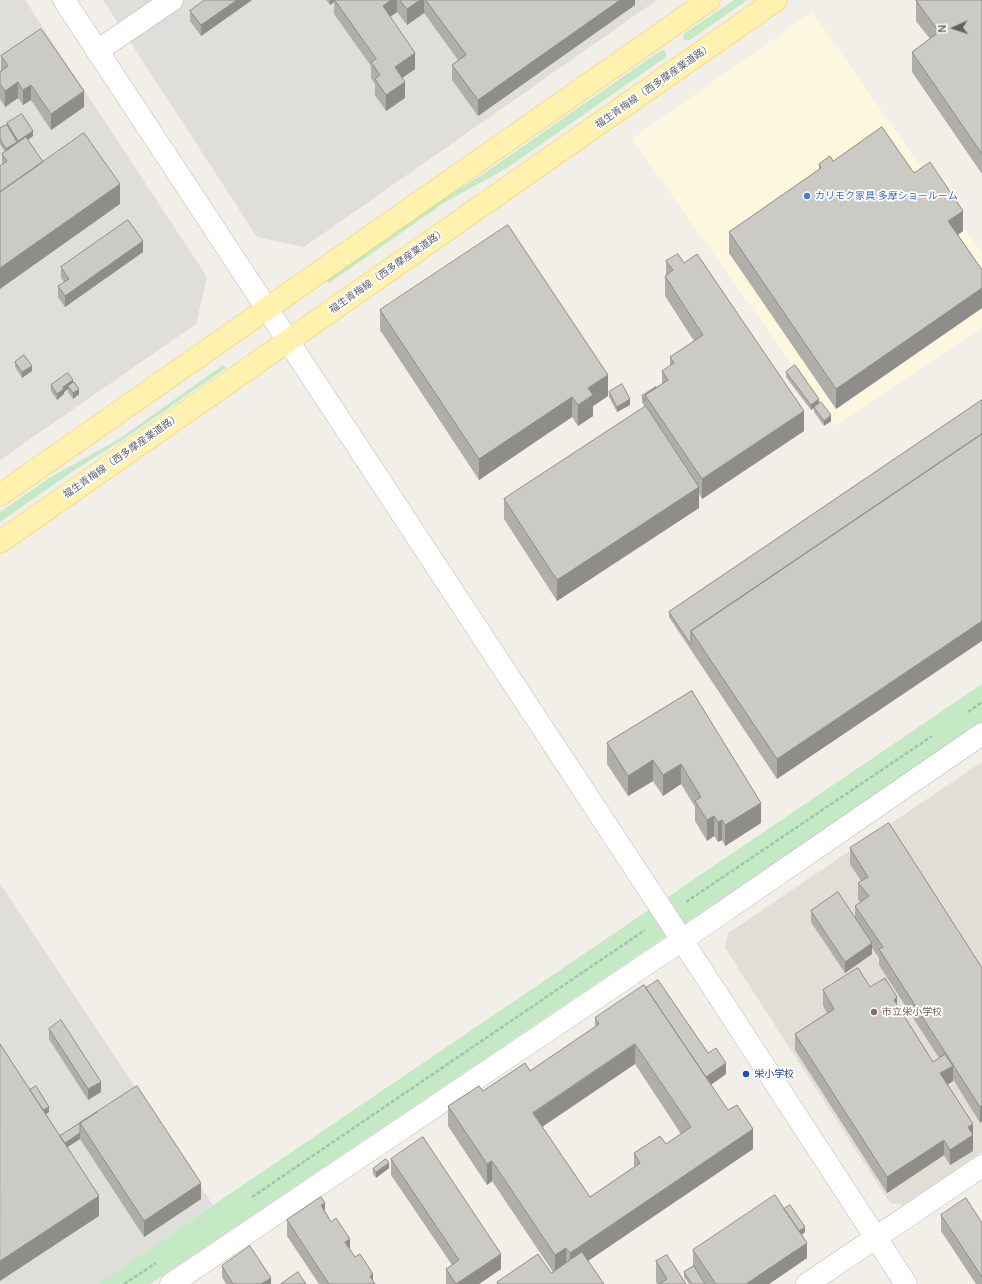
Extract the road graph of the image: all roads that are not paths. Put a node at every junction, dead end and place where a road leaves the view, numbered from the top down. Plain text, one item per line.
1 (64, 0) edge
2 (172, 0) edge
3 (709, 0) edge
4 (776, 0) edge
5 (97, 51) junction
6 (266, 309) junction
7 (287, 341) junction
8 (0, 495) edge
9 (0, 542) edge
10 (982, 734) edge
11 (682, 940) junction
12 (982, 1166) edge
13 (876, 1238) junction
14 (196, 1277) edge
15 (170, 1284) edge
16 (807, 1284) edge
17 (906, 1284) edge

1 - 5 street
2 - 5 street
3 - 6 main road
4 - 7 main road, 福生青梅線（西多摩産業道路）
5 - 6 street
6 - 7 street
6 - 8 main road
7 - 9 main road, 福生青梅線（西多摩産業道路）
7 - 11 street
10 - 11 street
11 - 13 street
11 - 14 street
12 - 13 street
13 - 16 street
13 - 17 street
14 - 15 street

